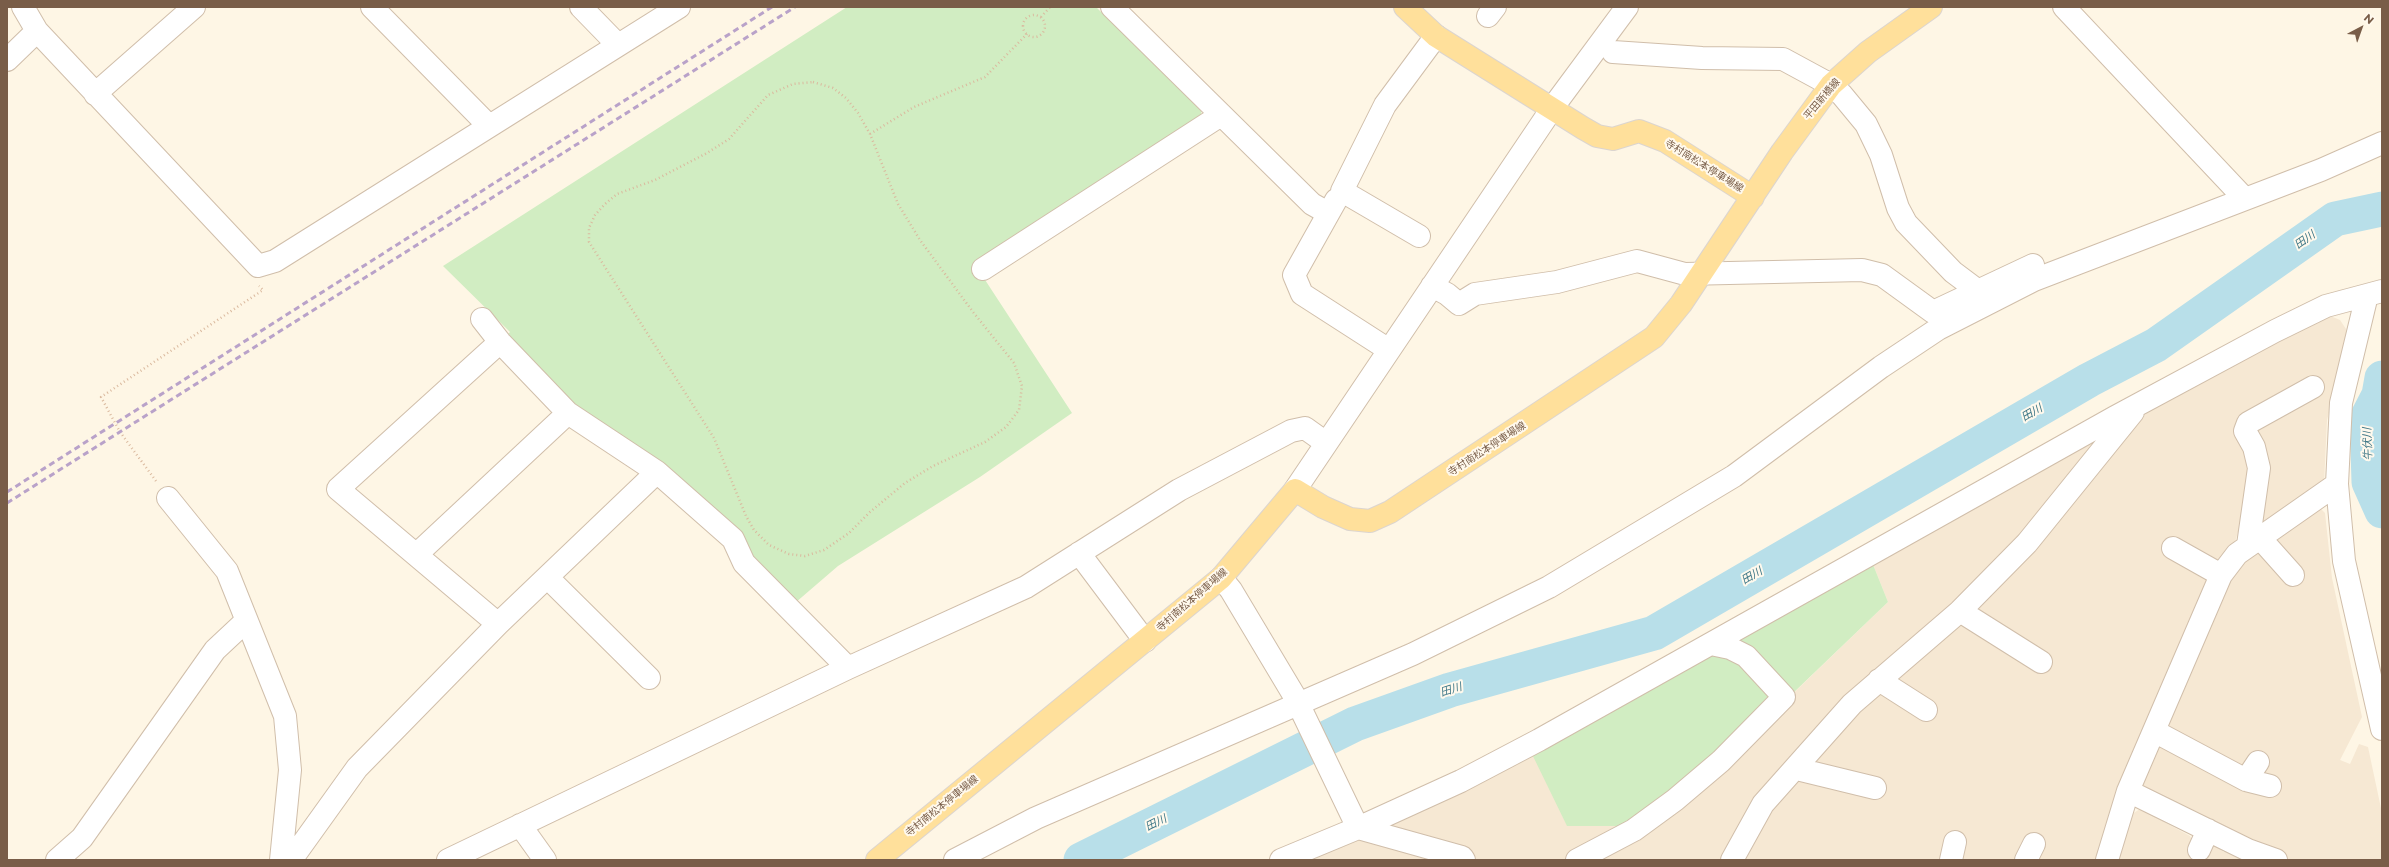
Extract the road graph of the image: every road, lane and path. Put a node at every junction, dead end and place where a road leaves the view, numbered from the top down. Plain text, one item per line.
1 (23, 7) edge
2 (194, 7) edge
3 (372, 7) edge
4 (580, 7) edge
5 (679, 7) edge
6 (1050, 7) edge
7 (1112, 7) edge
8 (1405, 7) edge
9 (1627, 7) edge
10 (1931, 7) edge
11 (2064, 7) edge
12 (1041, 17) junction
13 (37, 31) junction
14 (1027, 34) junction
15 (1436, 36) junction
16 (618, 45) junction
17 (1613, 52) dead end
18 (7, 60) edge
19 (1831, 85) junction
20 (95, 94) junction
21 (1553, 107) junction
22 (1221, 115) junction
23 (489, 126) junction
24 (870, 134) junction
25 (2382, 143) edge
26 (1342, 191) junction
27 (1753, 197) junction
28 (2245, 199) junction
29 (1328, 213) junction
30 (1419, 236) dead end
31 (983, 269) dead end
32 (2050, 273) junction
33 (1701, 275) junction
34 (258, 285) dead end
35 (1432, 286) junction
36 (1976, 290) junction
37 (2375, 293) edge
38 (482, 319) dead end
39 (500, 342) junction
40 (1389, 350) junction
41 (2313, 387) dead end
42 (2139, 404) junction
43 (568, 413) junction
44 (1326, 443) junction
45 (657, 472) junction
46 (2336, 484) junction
47 (1295, 490) junction
48 (168, 498) joint
49 (2254, 541) junction
50 (2173, 548) dead end
51 (1079, 553) junction
52 (417, 554) junction
53 (2221, 575) junction
54 (2293, 575) dead end
55 (548, 578) junction
56 (1221, 578) junction
57 (1960, 611) junction
58 (246, 621) junction
59 (498, 624) junction
60 (1145, 641) junction
61 (1711, 644) junction
62 (2041, 662) dead end
63 (848, 668) junction
64 (649, 678) dead end
65 (1879, 680) junction
66 (1299, 708) junction
67 (1926, 710) dead end
68 (2382, 729) edge
69 (2154, 731) junction
70 (2258, 762) dead end
71 (1797, 769) junction
72 (2246, 780) junction
73 (2270, 786) dead end
74 (1875, 788) dead end
75 (2128, 791) junction
76 (520, 825) junction
77 (1356, 826) junction
78 (2208, 830) junction
79 (2198, 850) dead end
80 (57, 860) edge
81 (281, 860) edge
82 (291, 860) edge
83 (448, 860) edge
84 (545, 860) edge
85 (876, 860) edge
86 (955, 860) edge
87 (1281, 860) edge
88 (1464, 860) edge
89 (1577, 860) edge
90 (1732, 860) edge
91 (2107, 860) edge
92 (2276, 860) edge

1 - 13 street
2 - 20 street
3 - 23 street
4 - 16 street
5 - 16 street
6 - 12 path
7 - 22 street
8 - 15 main road, 寺村南松本停車場線
9 - 21 street
10 - 19 main road, 平田新橋線
11 - 28 street
12 - 14 path
12 - 14 path
13 - 18 street
13 - 20 street
14 - 24 path
15 - 21 main road, 寺村南松本停車場線
15 - 26 street
16 - 23 street
17 - 19 street
19 - 27 main road, 平田新橋線
19 - 36 street
20 - 23 street
21 - 27 main road, 寺村南松本停車場線
21 - 35 street
22 - 29 street
22 - 31 street
24 - 24 path
25 - 28 street
26 - 29 street
26 - 30 street
27 - 33 main road, 寺村南松本停車場線
28 - 32 street
29 - 40 street
32 - 36 street
32 - 66 street
33 - 35 street
33 - 36 street
33 - 47 main road, 寺村南松本停車場線
34 - 48 path
35 - 40 street
37 - 42 street
37 - 46 street
38 - 39 street
39 - 43 street
39 - 52 street
40 - 44 street
41 - 49 street
42 - 57 street
42 - 61 street
43 - 45 street
43 - 52 street
44 - 47 street
44 - 51 street
45 - 55 street
45 - 63 street
46 - 49 street
46 - 68 street
47 - 56 main road, 寺村南松本停車場線
48 - 58 street
49 - 53 street
49 - 54 street
50 - 53 street
51 - 60 street
51 - 63 street
52 - 59 street
53 - 69 street
55 - 59 street
55 - 64 street
56 - 60 main road, 寺村南松本停車場線
56 - 66 street
57 - 62 street
57 - 65 street
58 - 80 street
58 - 81 street
59 - 82 street
60 - 85 main road, 寺村南松本停車場線
61 - 77 street
61 - 89 street
63 - 76 street
65 - 67 street
65 - 71 street
66 - 77 street
66 - 86 street
69 - 72 street
69 - 75 street
70 - 72 street
71 - 74 street
71 - 90 street
72 - 73 street
75 - 78 street
75 - 91 street
76 - 83 street
76 - 84 street
77 - 87 street
77 - 88 street
78 - 79 street
78 - 92 street

